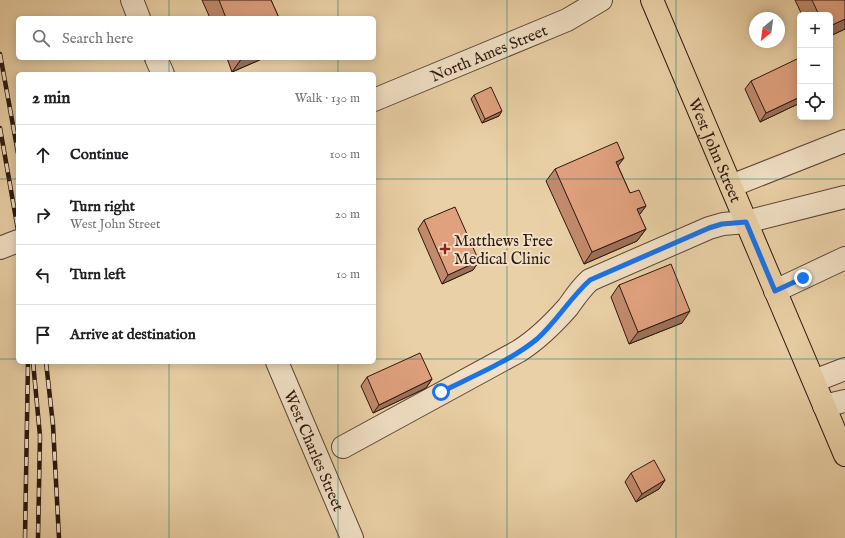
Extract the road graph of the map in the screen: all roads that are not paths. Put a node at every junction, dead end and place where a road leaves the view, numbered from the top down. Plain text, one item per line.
1 (132, 0) edge
2 (601, 0) edge
3 (652, 0) edge
4 (138, 16) edge
5 (157, 60) edge
6 (162, 72) edge
7 (376, 99) edge
8 (845, 141) edge
9 (731, 186) junction
10 (845, 197) edge
11 (746, 222) junction
12 (16, 242) edge
13 (0, 248) edge
14 (845, 258) edge
15 (775, 291) junction
16 (278, 364) edge
17 (845, 369) edge
18 (814, 381) junction
19 (845, 401) edge
20 (824, 406) junction
21 (343, 447) dead end
22 (845, 455) edge
23 (352, 538) edge

1 - 4 street
2 - 7 street, North Ames Street
3 - 9 main road, West John Street
5 - 6 street
8 - 9 street
9 - 11 main road, West John Street
10 - 11 street
11 - 15 main road, West John Street
11 - 21 street
12 - 13 street
14 - 15 street
15 - 18 main road, West John Street
16 - 23 street, West Charles Street
17 - 18 street
18 - 20 main road, West John Street
19 - 20 street
20 - 22 main road, West John Street

